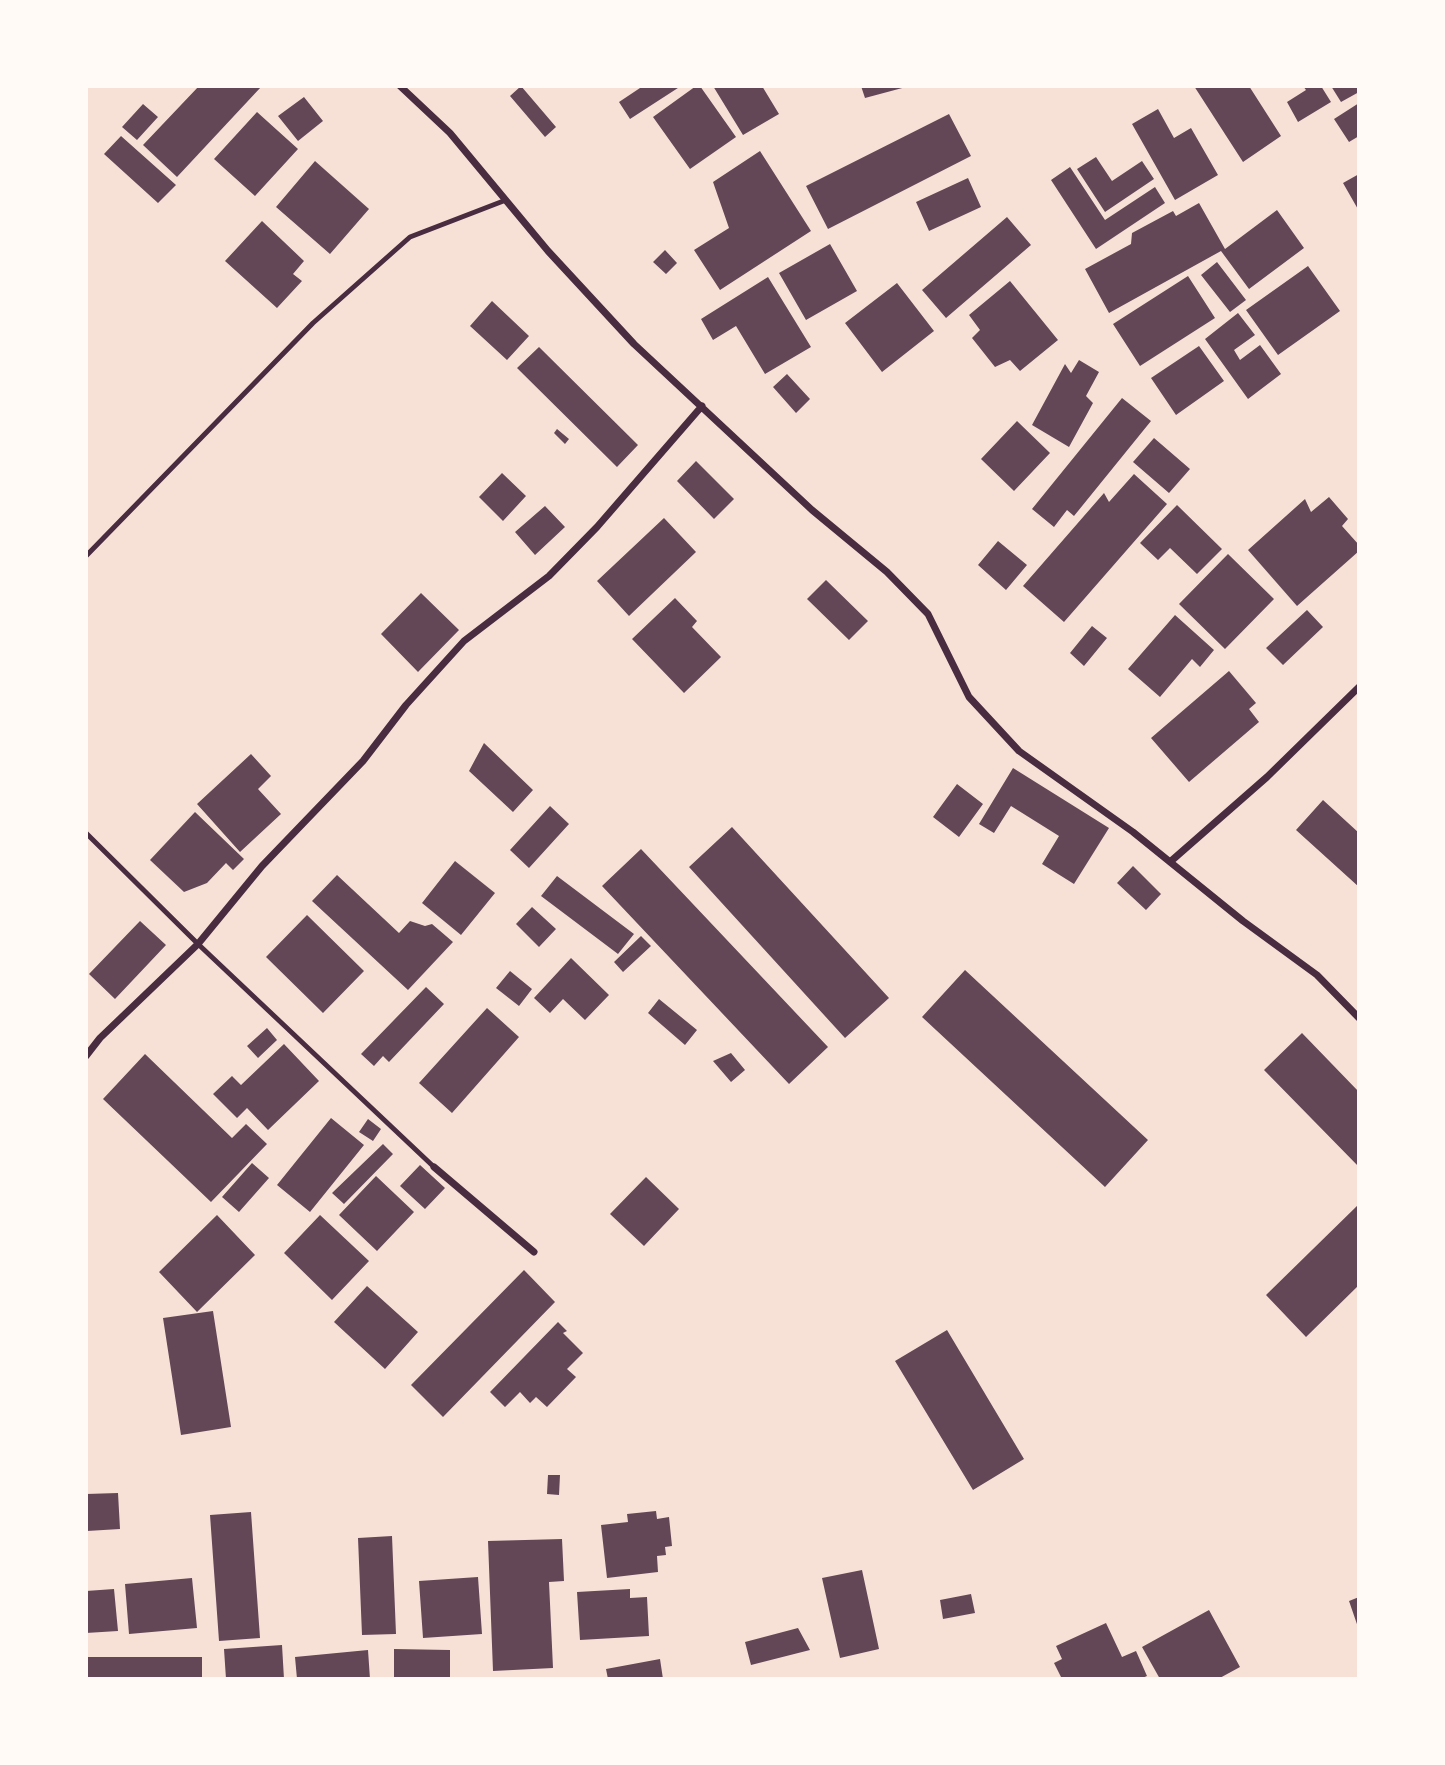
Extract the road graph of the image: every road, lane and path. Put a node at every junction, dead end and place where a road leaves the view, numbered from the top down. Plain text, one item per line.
1 (400, 86) edge
2 (506, 200) junction
3 (702, 406) junction
4 (87, 554) edge
5 (1359, 687) edge
6 (86, 833) edge
7 (1170, 862) junction
8 (198, 944) junction
9 (1359, 1018) edge
10 (86, 1056) edge
11 (434, 1167) joint
12 (534, 1252) dead end

1 - 2 street
2 - 3 street
2 - 4 lane
3 - 7 street
3 - 8 street
5 - 7 street
6 - 8 lane
7 - 9 street
8 - 10 street
8 - 11 lane
11 - 12 street

